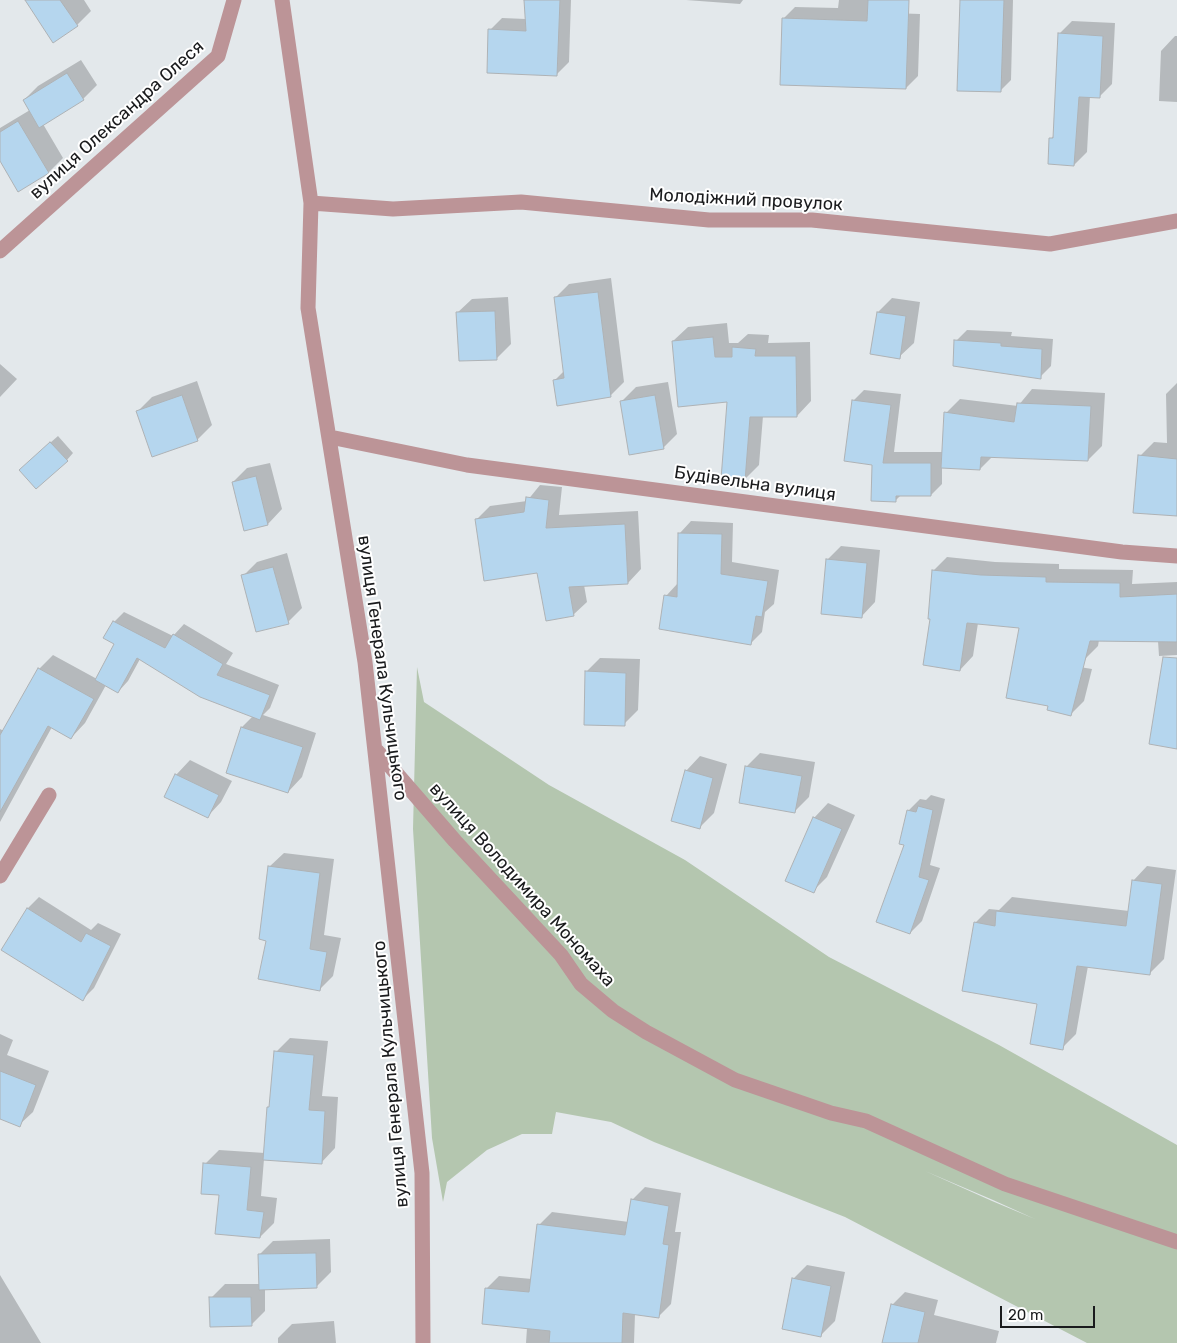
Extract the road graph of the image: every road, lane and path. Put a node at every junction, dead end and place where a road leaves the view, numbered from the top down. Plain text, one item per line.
1 (234, 0) edge
2 (282, 0) edge
3 (311, 203) junction
4 (1177, 220) edge
5 (0, 251) edge
6 (330, 437) junction
7 (1177, 556) edge
8 (377, 751) junction
9 (49, 795) dead end
10 (0, 876) edge
11 (1177, 1242) edge
12 (423, 1343) edge

1 - 5 street, вулиця Олександра Олеся
2 - 3 street, вулиця Генерала Кульчицького
3 - 4 street, Молодіжний провулок
3 - 6 street, вулиця Генерала Кульчицького
6 - 7 street, Будівельна вулиця
6 - 8 street, вулиця Генерала Кульчицького
8 - 11 street, вулиця Володимира Мономаха
8 - 12 street, вулиця Генерала Кульчицького
9 - 10 street

